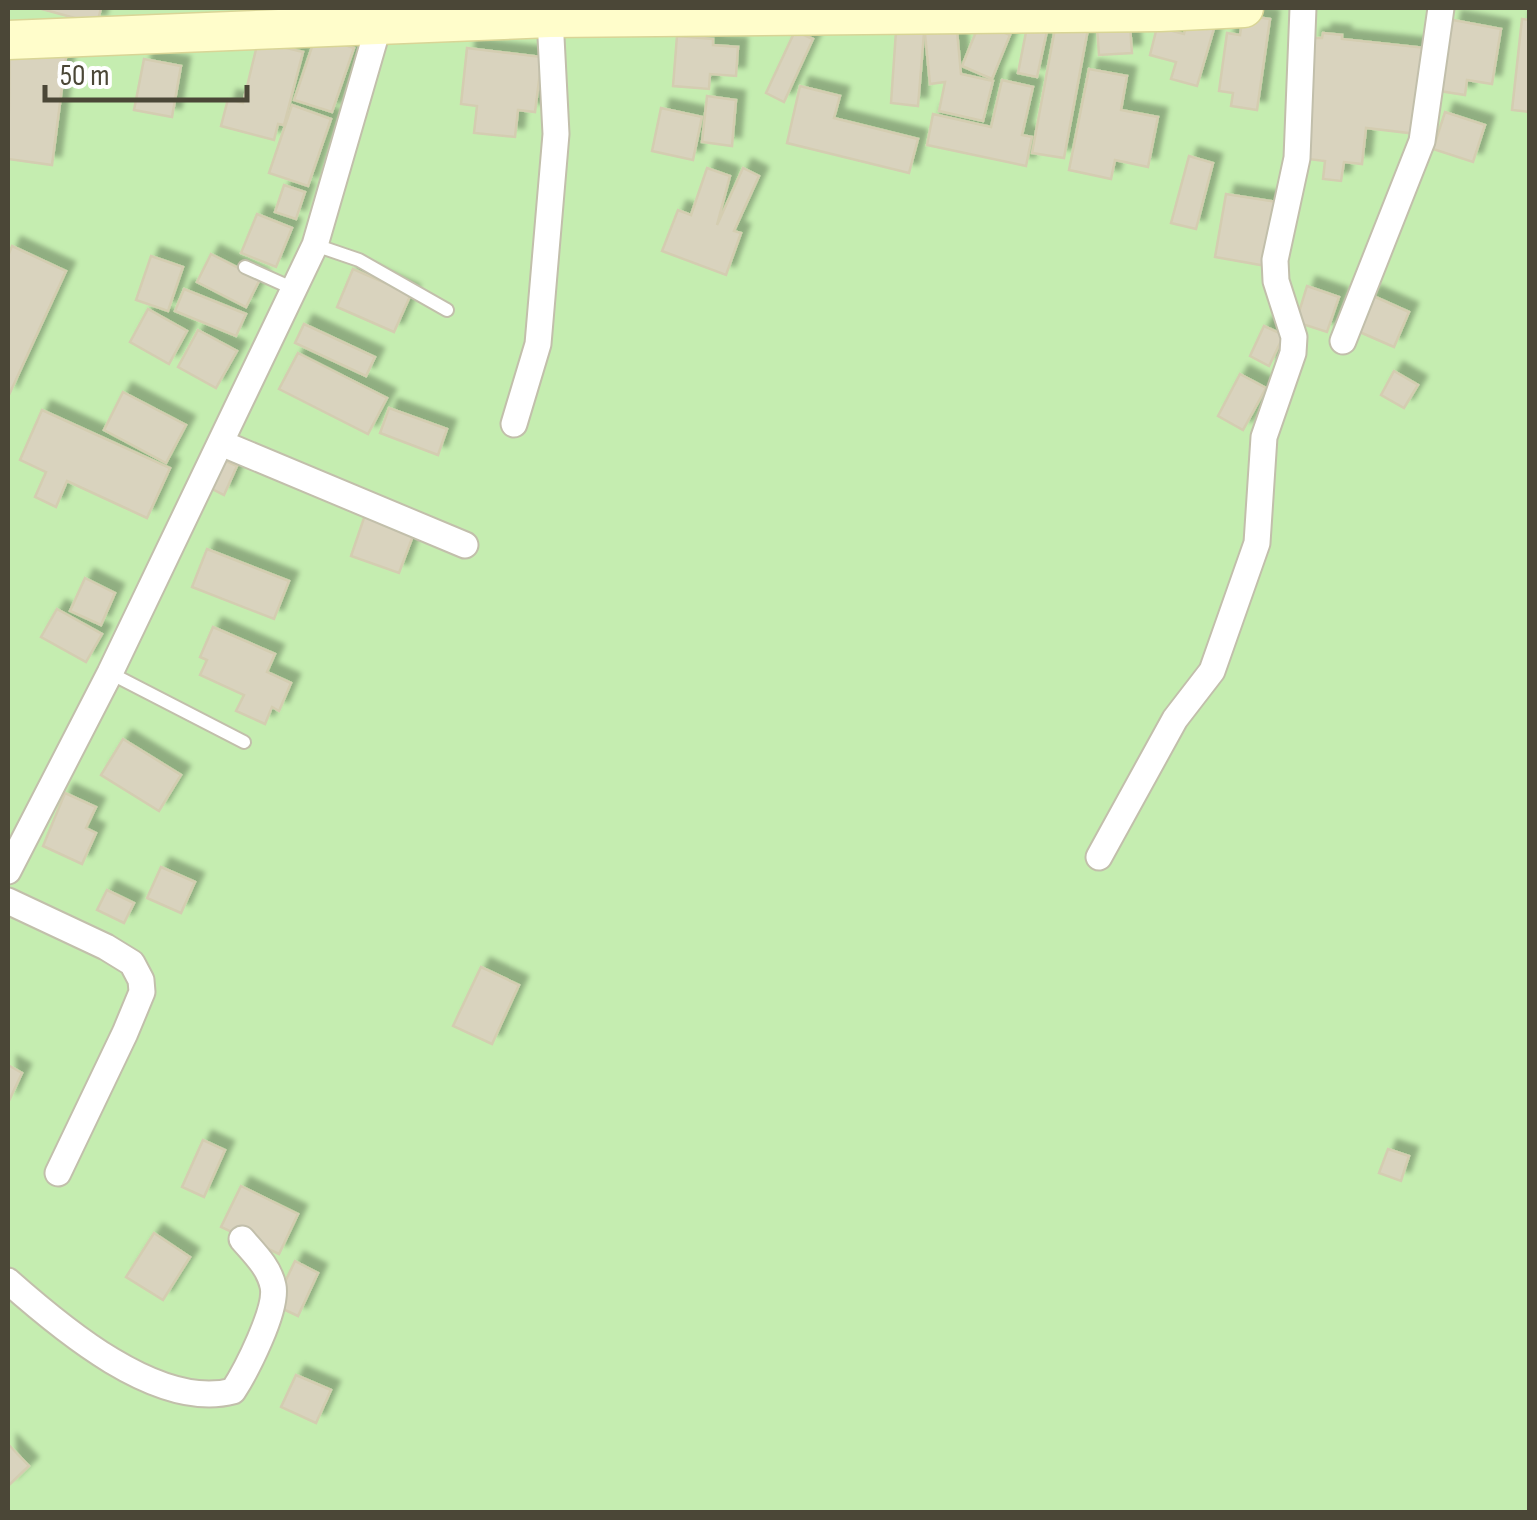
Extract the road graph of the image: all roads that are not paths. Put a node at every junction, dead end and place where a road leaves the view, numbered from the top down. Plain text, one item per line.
1 (1244, 8) edge
2 (1304, 8) edge
3 (1442, 8) edge
4 (971, 11) edge
5 (781, 12) edge
6 (289, 18) edge
7 (550, 18) junction
8 (379, 24) junction
9 (8, 40) edge
10 (315, 245) junction
11 (245, 267) dead end
12 (294, 290) junction
13 (448, 310) dead end
14 (1343, 341) dead end
15 (514, 424) dead end
16 (221, 443) junction
17 (465, 545) dead end
18 (110, 672) junction
19 (244, 742) dead end
20 (1099, 857) dead end
21 (8, 871) edge
22 (8, 902) edge
23 (58, 1173) dead end
24 (242, 1239) dead end
25 (8, 1281) edge

1 - 4 main road
2 - 20 street
3 - 14 street
4 - 5 main road
5 - 7 main road
6 - 8 main road
6 - 9 main road
7 - 8 main road
7 - 15 street
8 - 10 street
10 - 12 street
10 - 13 lane
11 - 12 lane
12 - 16 street
16 - 17 street
16 - 18 street
18 - 19 lane
18 - 21 street
22 - 23 street
24 - 25 street

